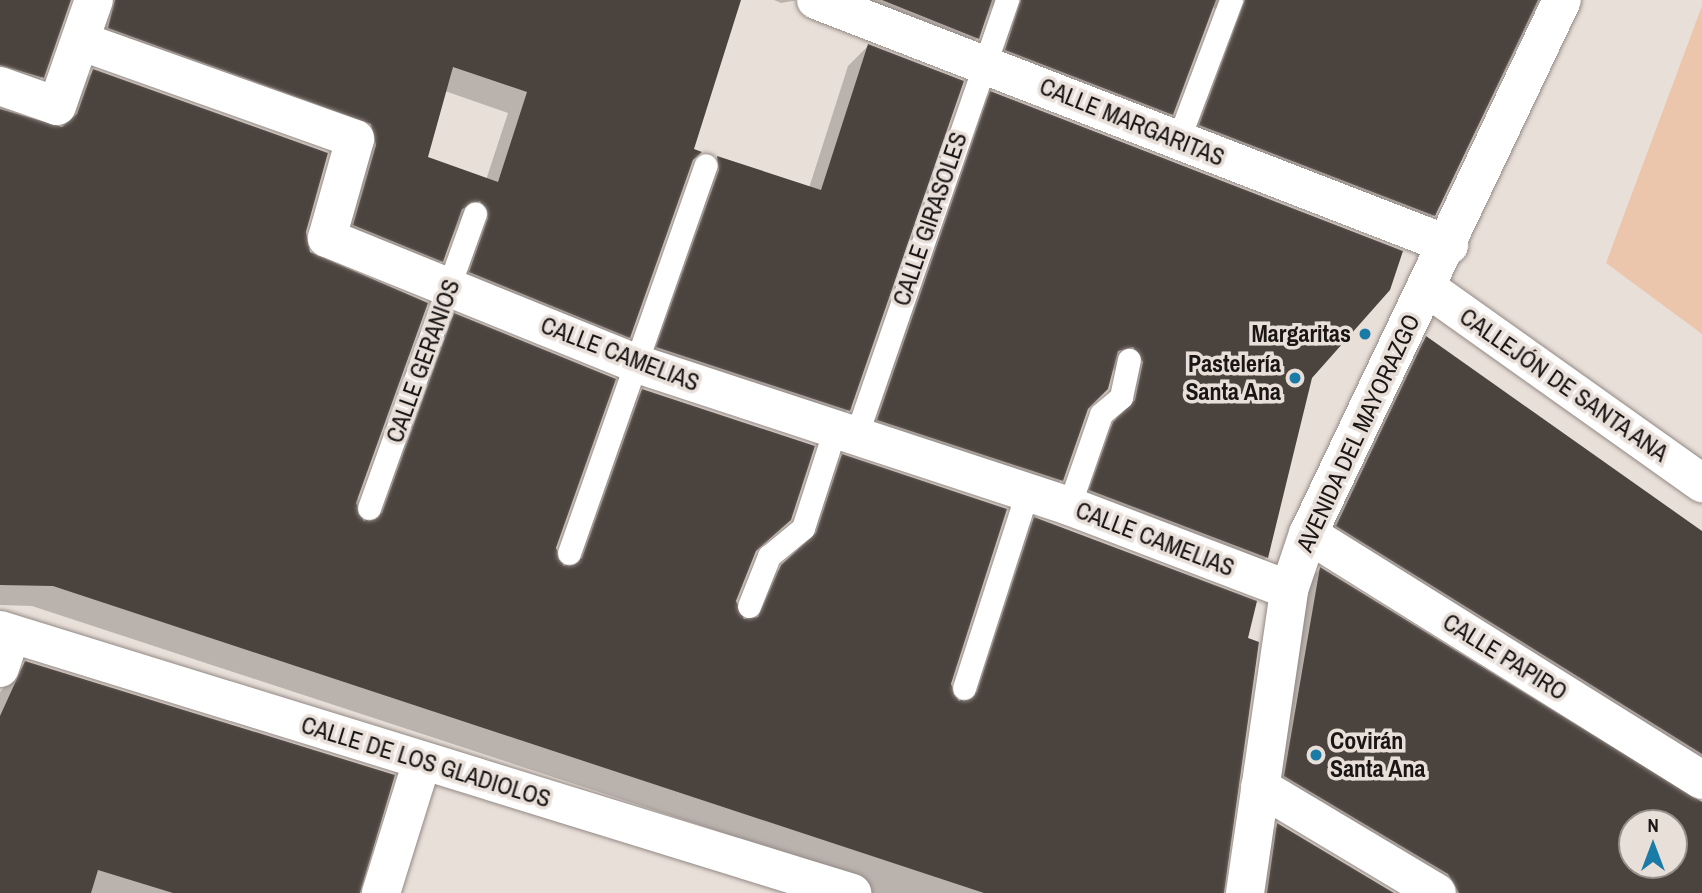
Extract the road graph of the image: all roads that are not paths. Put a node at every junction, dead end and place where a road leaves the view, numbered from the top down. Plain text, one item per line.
1 (94, 0) edge
2 (816, 0) edge
3 (1007, 0) edge
4 (1231, 0) edge
5 (1562, 0) edge
6 (80, 41) junction
7 (985, 61) junction
8 (0, 86) edge
9 (1177, 143) junction
10 (706, 165) dead end
11 (475, 214) dead end
12 (1449, 244) junction
13 (451, 287) junction
14 (1426, 287) junction
15 (1129, 360) dead end
16 (637, 364) junction
17 (844, 435) junction
18 (1702, 483) edge
19 (1026, 496) junction
20 (1069, 506) junction
21 (369, 508) dead end
22 (1308, 534) junction
23 (569, 553) dead end
24 (1289, 590) junction
25 (749, 606) dead end
26 (4, 644) edge
27 (964, 688) dead end
28 (422, 761) junction
29 (1702, 780) edge
30 (1260, 787) junction
31 (847, 892) edge
32 (382, 893) edge
33 (1245, 893) edge
34 (1437, 893) edge

1 - 6 street
2 - 7 street, CALLE MARGARITAS
3 - 7 lane, CALLE GIRASOLES
4 - 9 lane
5 - 12 street, AVENIDA DEL MAYORAZGO
6 - 8 street
6 - 13 street, CALLE CAMELIAS
7 - 9 street, CALLE MARGARITAS
7 - 17 lane, CALLE GIRASOLES
9 - 12 street, CALLE MARGARITAS
10 - 16 lane
11 - 13 lane, CALLE GERANIOS
12 - 14 street, AVENIDA DEL MAYORAZGO
13 - 16 street, CALLE CAMELIAS
13 - 21 lane, CALLE GERANIOS
14 - 18 street, CALLEJÓN DE SANTA ANA
14 - 22 street, AVENIDA DEL MAYORAZGO
15 - 20 lane
16 - 17 street, CALLE CAMELIAS
16 - 23 lane
17 - 19 street, CALLE CAMELIAS
17 - 25 lane, CALLE GIRASOLES
19 - 20 street, CALLE CAMELIAS
19 - 27 lane
20 - 24 street, CALLE CAMELIAS
22 - 24 street, AVENIDA DEL MAYORAZGO
22 - 29 street, CALLE PAPIRO
24 - 30 street, AVENIDA DEL MAYORAZGO
26 - 28 street, CALLE DE LOS GLADIOLOS
28 - 31 street, CALLE DE LOS GLADIOLOS
28 - 32 street
30 - 33 street, AVENIDA DEL MAYORAZGO
30 - 34 street

